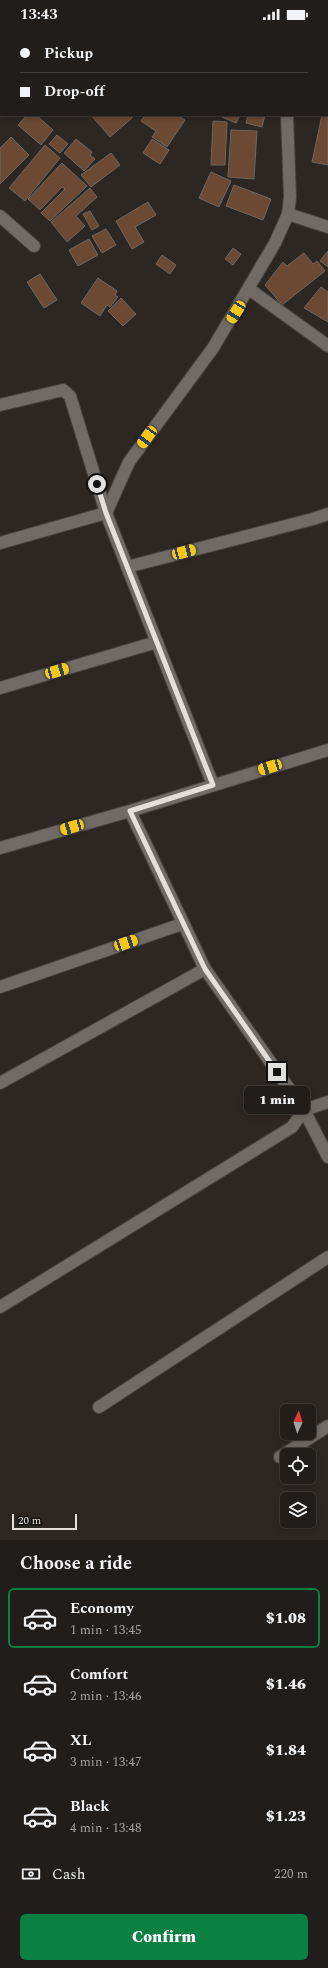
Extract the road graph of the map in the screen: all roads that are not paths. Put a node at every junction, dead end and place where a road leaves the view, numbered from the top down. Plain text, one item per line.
1 (287, 116) edge
2 (288, 214) junction
3 (0, 216) edge
4 (328, 227) edge
5 (34, 246) dead end
6 (249, 289) junction
7 (328, 346) edge
8 (0, 405) edge
9 (106, 513) junction
10 (328, 514) edge
11 (0, 544) edge
12 (127, 567) junction
13 (157, 642) junction
14 (0, 688) edge
15 (328, 750) edge
16 (213, 785) junction
17 (130, 811) junction
18 (0, 848) edge
19 (182, 924) junction
20 (205, 969) junction
21 (0, 988) edge
22 (0, 1083) edge
23 (328, 1102) edge
24 (304, 1110) junction
25 (328, 1157) edge
26 (328, 1257) edge
27 (0, 1307) edge
28 (99, 1407) dead end
29 (328, 1426) edge
30 (294, 1448) edge

1 - 2 street
2 - 4 street
2 - 6 street
3 - 5 street
6 - 7 street
6 - 9 street
8 - 9 street
9 - 11 street
9 - 12 street
10 - 12 street
12 - 13 street
13 - 14 street
13 - 16 street
15 - 16 street
16 - 17 street
17 - 18 street
17 - 19 street
19 - 20 street
19 - 21 street
20 - 22 street
20 - 24 street
23 - 24 street
24 - 25 street
24 - 27 street
26 - 28 street
29 - 30 street

